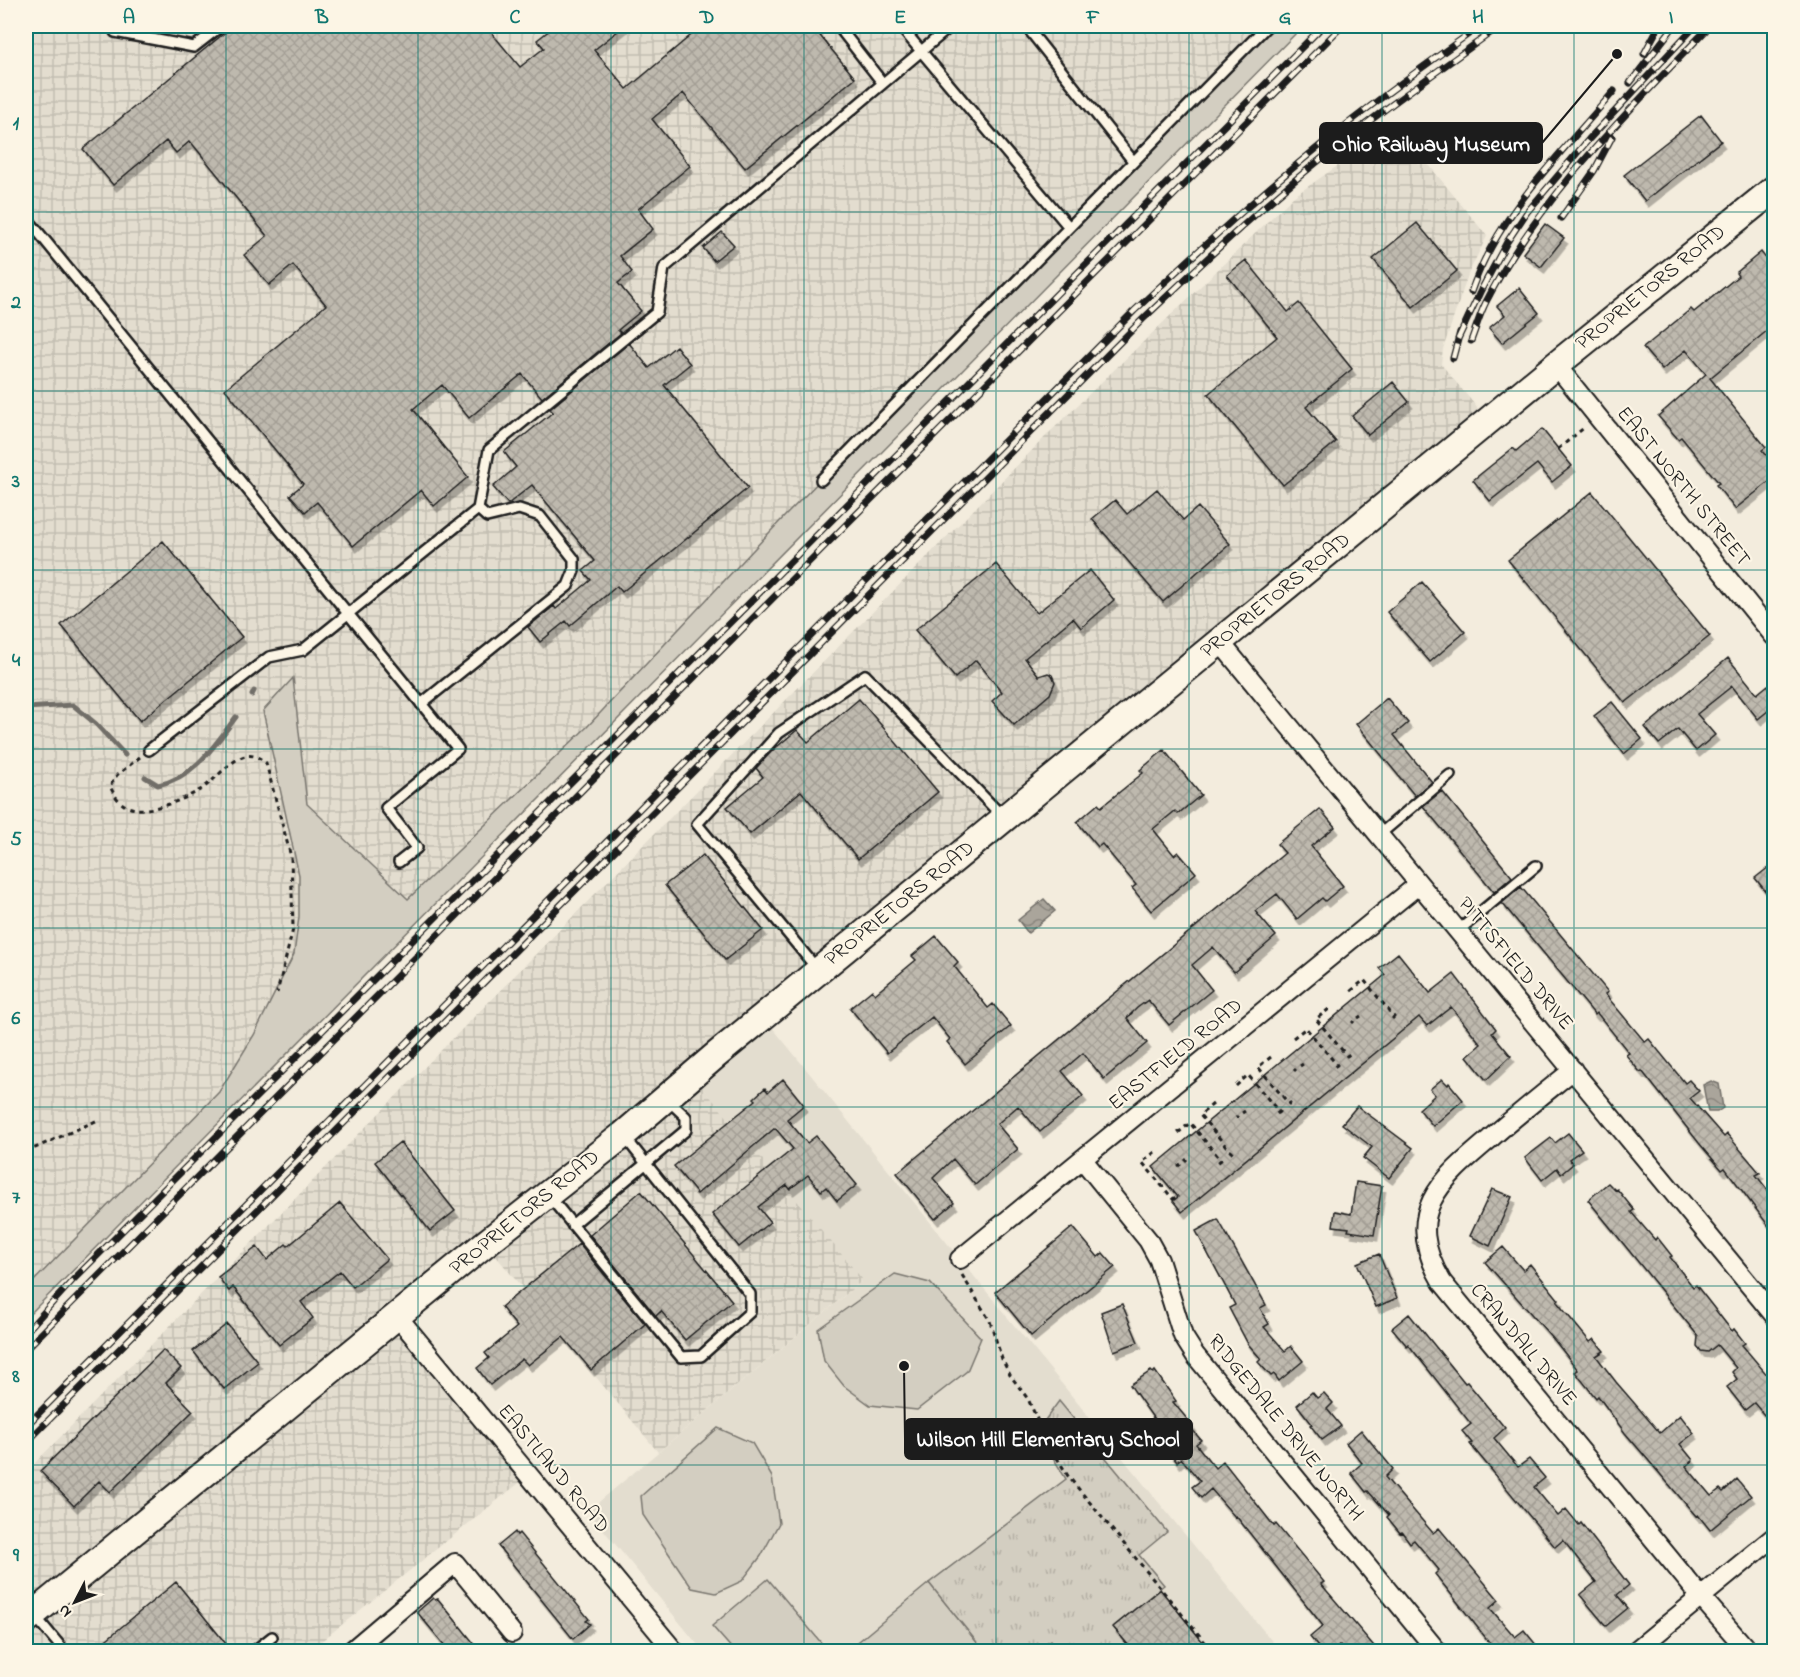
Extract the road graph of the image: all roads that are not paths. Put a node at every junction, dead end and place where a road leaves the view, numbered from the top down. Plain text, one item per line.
1 (221, 26) edge
2 (838, 26) edge
3 (900, 26) edge
4 (951, 26) edge
5 (1026, 26) edge
6 (1267, 26) edge
7 (115, 32) dead end
8 (922, 51) junction
9 (880, 81) dead end
10 (1133, 161) junction
11 (1774, 189) edge
12 (26, 218) edge
13 (1069, 226) junction
14 (1556, 365) junction
15 (821, 480) dead end
16 (478, 509) junction
17 (348, 614) junction
18 (1774, 636) edge
19 (1220, 642) junction
20 (421, 704) junction
21 (149, 750) road end
22 (1450, 776) dead end
23 (1004, 819) junction
24 (1379, 835) junction
25 (399, 862) dead end
26 (1536, 866) dead end
27 (1419, 884) junction
28 (1458, 931) junction
29 (819, 971) junction
30 (1573, 1070) junction
31 (665, 1098) junction
32 (623, 1135) junction
33 (1083, 1160) junction
34 (646, 1164) junction
35 (548, 1195) junction
36 (572, 1225) junction
37 (960, 1259) road end
38 (1774, 1315) edge
39 (397, 1316) junction
40 (1774, 1538) edge
41 (1701, 1597) junction
42 (29, 1617) edge
43 (512, 1633) dead end
44 (272, 1637) dead end
45 (65, 1652) edge
46 (253, 1652) edge
47 (350, 1652) edge
48 (675, 1652) edge
49 (1438, 1652) edge
50 (1634, 1652) edge
51 (1749, 1652) edge

1 - 7 lane
2 - 9 lane
3 - 8 lane
4 - 8 lane
5 - 10 lane
6 - 10 lane
8 - 13 lane
8 - 16 lane
10 - 13 lane
11 - 14 street, PROPRIETORS ROAD
12 - 17 lane
13 - 15 lane
14 - 18 street, EAST NORTH STREET
14 - 19 street, PROPRIETORS ROAD
16 - 17 lane
16 - 20 lane
17 - 20 lane
17 - 21 lane
19 - 23 street, PROPRIETORS ROAD
19 - 24 street, PITTSFIELD DRIVE
20 - 25 lane
22 - 24 lane
23 - 29 street, PROPRIETORS ROAD
23 - 29 lane
24 - 27 street, PITTSFIELD DRIVE
26 - 28 lane
27 - 28 street, PITTSFIELD DRIVE
27 - 33 street, EASTFIELD ROAD
28 - 30 street, PITTSFIELD DRIVE
29 - 31 street, PROPRIETORS ROAD
30 - 38 street, PITTSFIELD DRIVE
30 - 41 street, CRANDALL DRIVE
31 - 32 street, PROPRIETORS ROAD
31 - 34 lane
32 - 34 lane
32 - 35 street, PROPRIETORS ROAD
33 - 37 street, EASTFIELD ROAD
33 - 49 street, RIDGEDALE DRIVE NORTH
34 - 36 lane
34 - 36 lane
35 - 36 lane
35 - 39 street, PROPRIETORS ROAD
39 - 42 street, PROPRIETORS ROAD
39 - 48 street, EASTLAND ROAD
40 - 41 street
41 - 50 street
41 - 51 street, CRANDALL DRIVE
42 - 45 lane
43 - 47 street
44 - 46 lane

